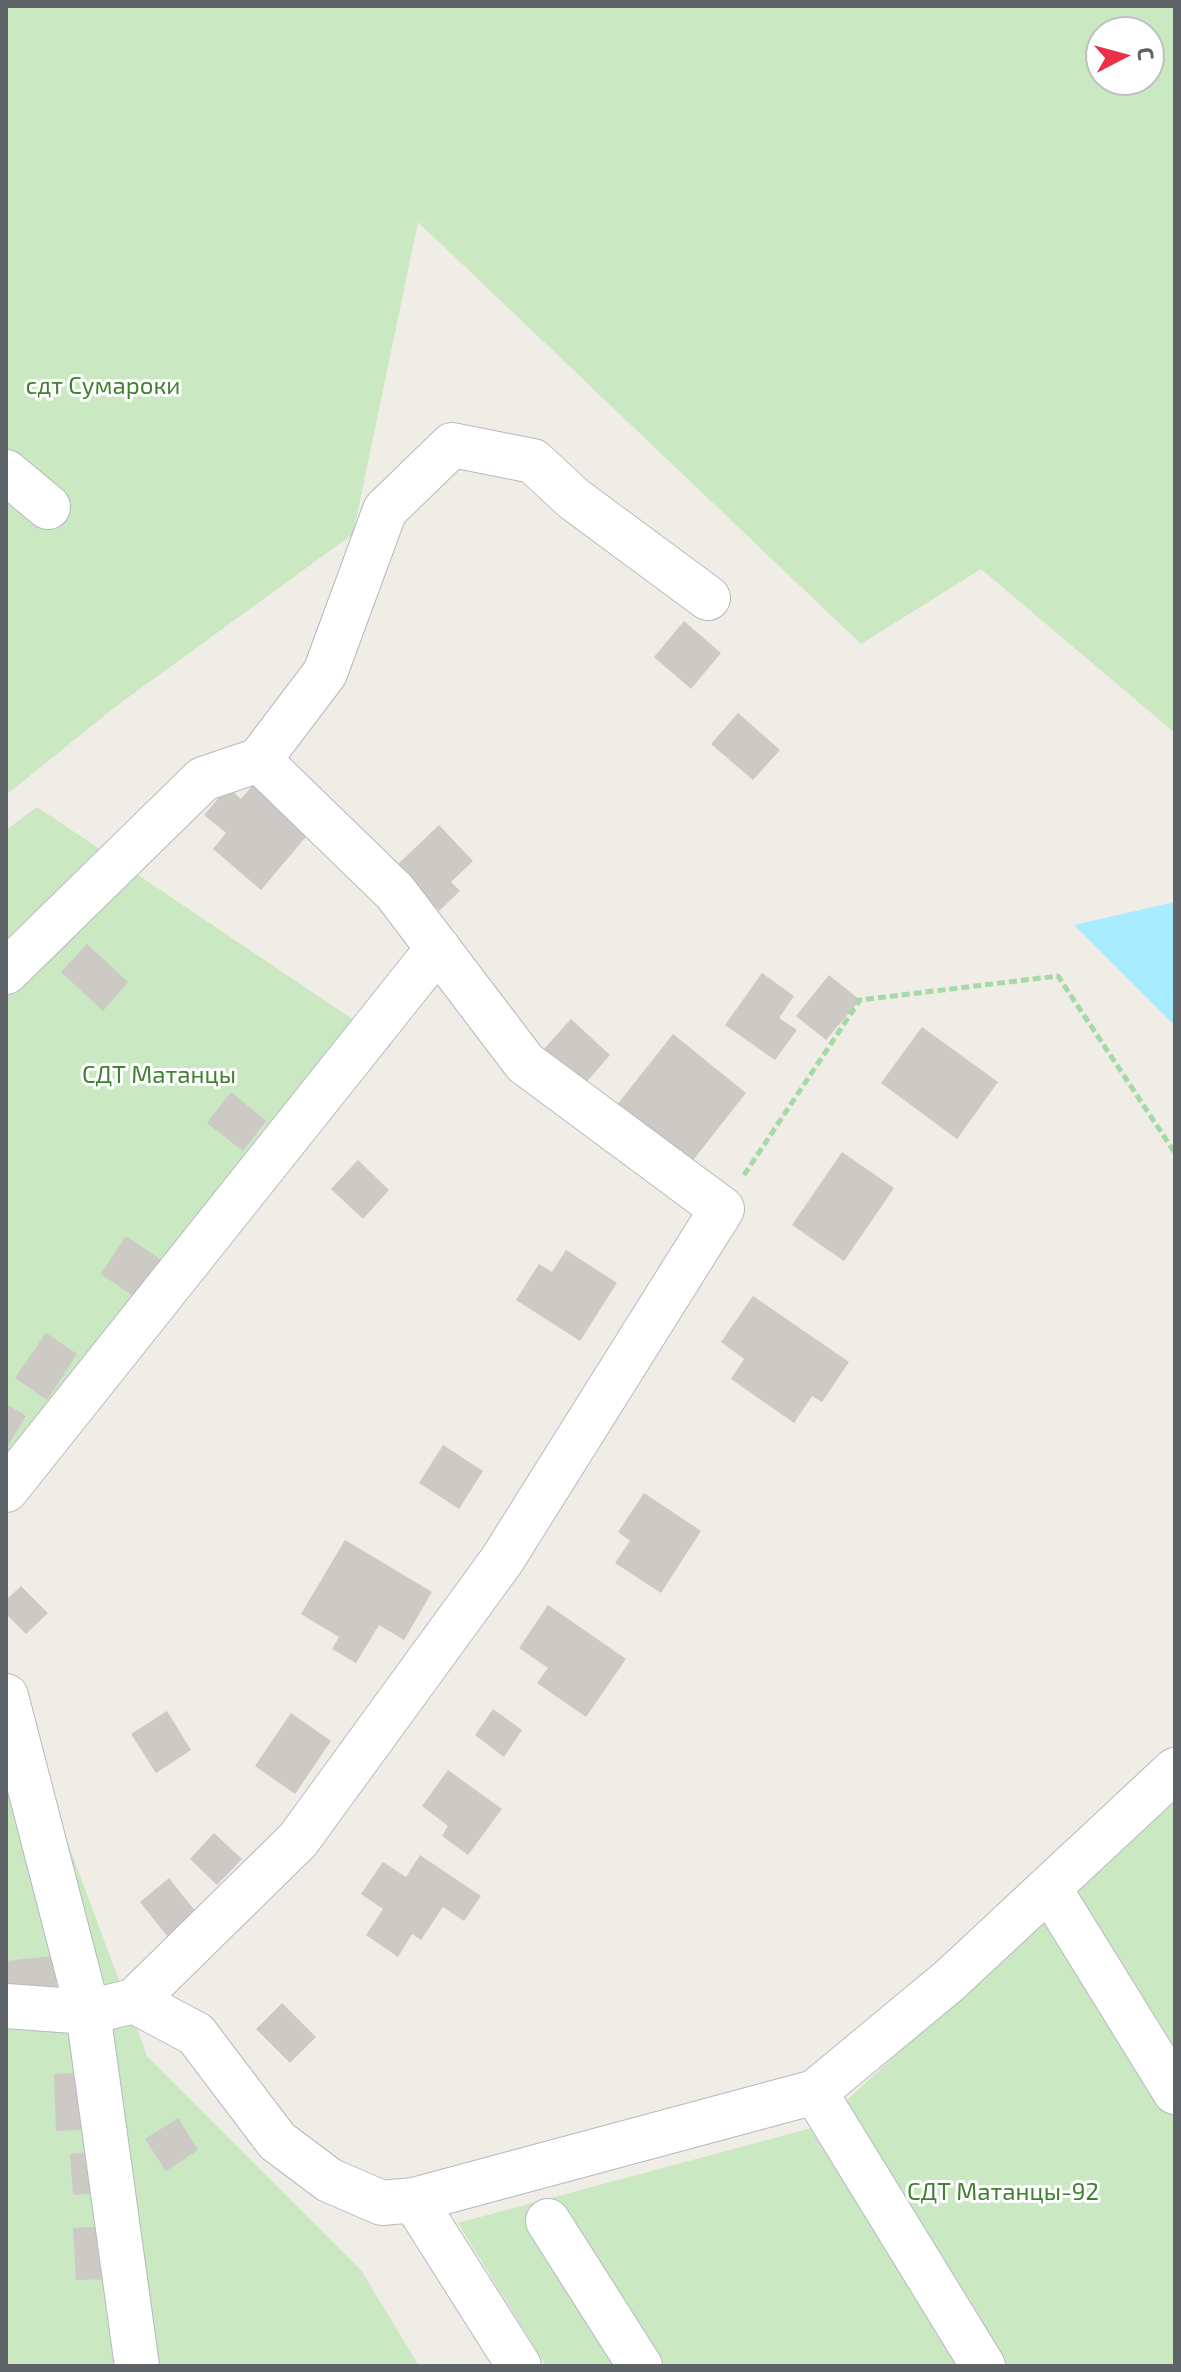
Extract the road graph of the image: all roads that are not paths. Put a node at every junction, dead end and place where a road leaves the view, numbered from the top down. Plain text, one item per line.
1 (6, 472) edge
2 (48, 507) dead end
3 (708, 598) dead end
4 (259, 760) junction
5 (438, 948) junction
6 (6, 972) edge
7 (6, 1490) edge
8 (6, 1696) edge
9 (1175, 1770) edge
10 (1049, 1888) junction
11 (134, 2001) junction
12 (6, 2006) edge
13 (88, 2012) junction
14 (815, 2092) junction
15 (1175, 2092) edge
16 (414, 2200) junction
17 (548, 2221) dead end
18 (137, 2366) edge
19 (519, 2366) edge
20 (640, 2366) edge
21 (983, 2366) edge

1 - 2 street
3 - 4 street
4 - 5 street
4 - 6 street
5 - 7 street
5 - 11 street
8 - 13 street
9 - 10 street
10 - 14 street
10 - 15 street
11 - 13 street
11 - 16 street
12 - 13 street
13 - 18 street
14 - 16 street
14 - 21 street
16 - 19 street
17 - 20 street

